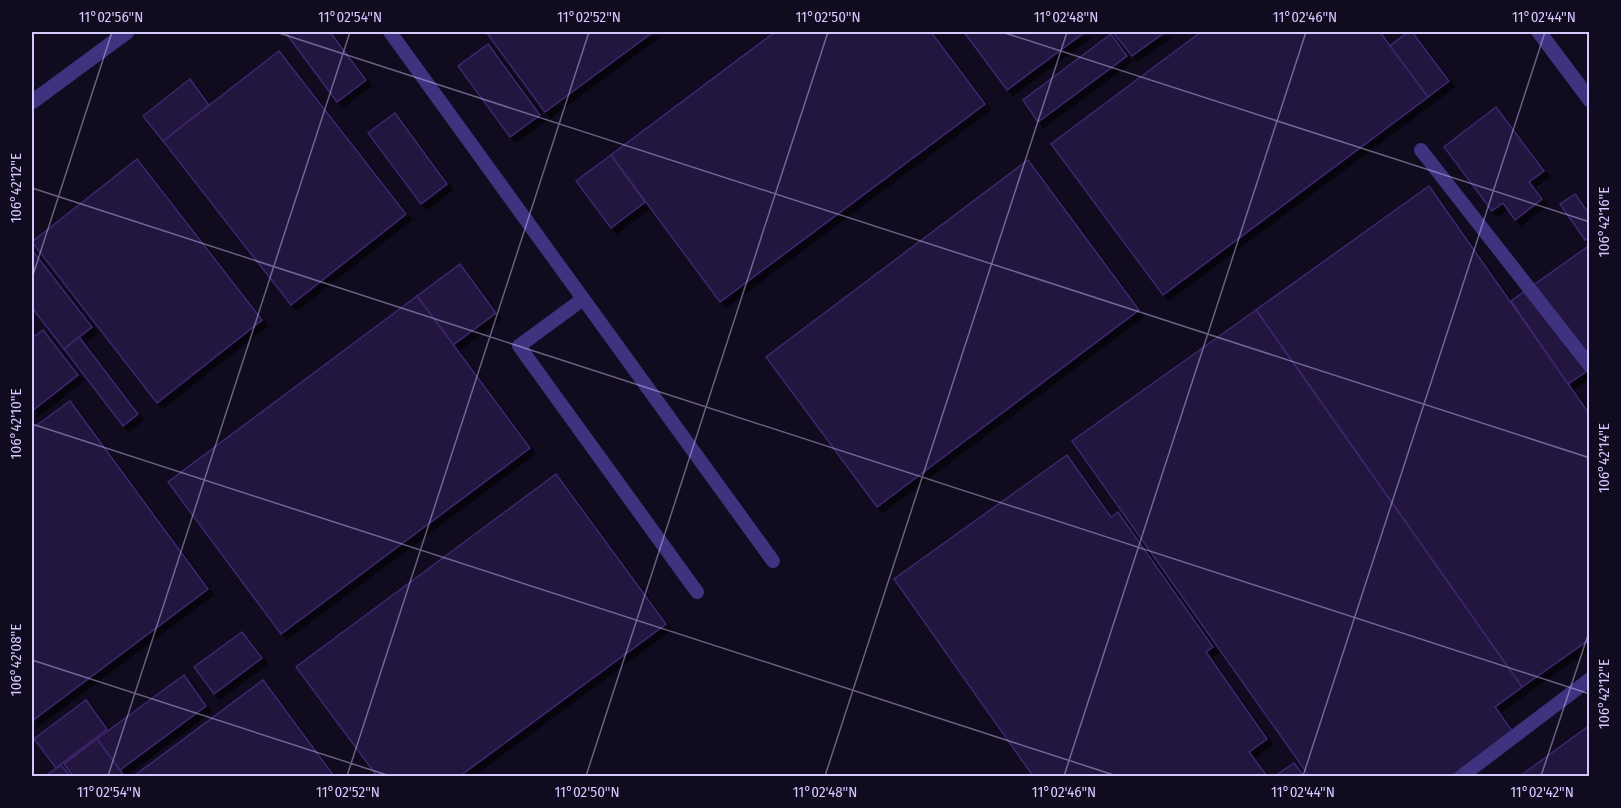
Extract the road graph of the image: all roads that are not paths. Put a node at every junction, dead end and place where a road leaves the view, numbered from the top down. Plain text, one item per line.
1 (127, 32) edge
2 (390, 32) edge
3 (1539, 32) edge
4 (1590, 100) edge
5 (32, 102) edge
6 (1421, 150) dead end
7 (583, 299) junction
8 (1590, 366) edge
9 (773, 561) dead end
10 (697, 591) dead end
11 (1590, 679) edge
12 (1462, 777) edge

1 - 5 street
2 - 7 lane
3 - 4 street
6 - 8 lane
7 - 9 lane
7 - 10 lane
11 - 12 lane

